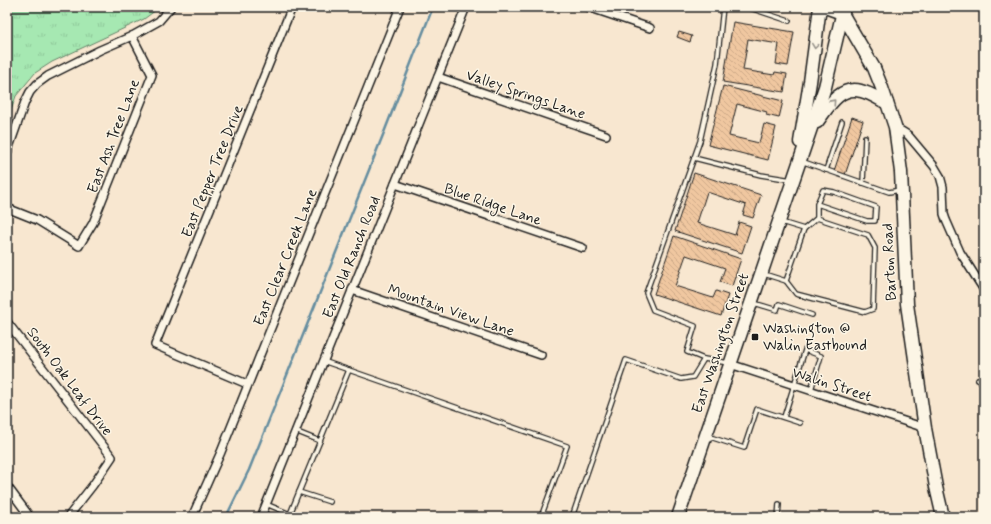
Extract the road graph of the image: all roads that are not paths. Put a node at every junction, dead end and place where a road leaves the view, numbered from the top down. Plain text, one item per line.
1 (171, 7) edge
2 (292, 7) edge
3 (400, 7) edge
4 (466, 7) edge
5 (588, 7) edge
6 (723, 7) edge
7 (747, 7) edge
8 (820, 7) edge
9 (842, 10) edge
10 (789, 21) dead end
11 (650, 28) dead end
12 (132, 36) junction
13 (438, 77) junction
14 (887, 103) junction
15 (842, 122) dead end
16 (895, 127) junction
17 (809, 133) junction
18 (606, 134) dead end
19 (865, 138) dead end
20 (7, 153) edge
21 (694, 158) junction
22 (800, 161) junction
23 (826, 170) junction
24 (793, 180) junction
25 (863, 183) junction
26 (395, 184) junction
27 (902, 190) junction
28 (817, 204) junction
29 (7, 208) edge
30 (817, 218) junction
31 (779, 222) junction
32 (804, 230) junction
33 (583, 248) dead end
34 (761, 273) junction
35 (786, 281) junction
36 (352, 290) junction
37 (984, 290) edge
38 (751, 302) junction
39 (812, 315) dead end
40 (7, 322) edge
41 (541, 355) dead end
42 (704, 359) junction
43 (323, 361) junction
44 (730, 364) junction
45 (349, 370) junction
46 (978, 380) dead end
47 (984, 383) edge
48 (248, 384) junction
49 (794, 385) junction
50 (811, 391) junction
51 (784, 417) junction
52 (800, 423) dead end
53 (925, 428) junction
54 (295, 431) junction
55 (706, 436) junction
56 (320, 441) junction
57 (7, 486) edge
58 (299, 492) junction
59 (330, 502) dead end
60 (266, 504) junction
61 (779, 504) dead end
62 (290, 514) junction
63 (30, 517) edge
64 (68, 517) edge
65 (192, 517) edge
66 (261, 517) edge
67 (297, 517) edge
68 (542, 517) edge
69 (572, 517) edge
70 (678, 517) edge
71 (778, 517) edge
72 (943, 517) edge

1 - 12 street
2 - 48 street, East Pepper Tree Drive
3 - 48 street, East Clear Creek Lane
4 - 13 street, East Old Ranch Road
5 - 11 street
6 - 21 lane
7 - 10 lane
8 - 9 street
8 -> 24 main road, East Washington Street
9 - 14 main road, Barton Road
9 - 17 main road, East Washington Street
12 - 20 street
12 - 29 street, East Ash Tree Lane
13 - 18 street, Valley Springs Lane
13 - 26 street, East Old Ranch Road
14 - 16 main road, Barton Road
17 -> 14 main road
15 - 23 lane
16 - 27 main road, Barton Road
16 - 37 street
17 - 22 main road, East Washington Street
19 - 25 lane
21 - 24 lane
21 - 42 lane
22 - 23 lane
22 - 24 main road, East Washington Street
23 - 25 lane
24 - 31 main road, East Washington Street
25 - 27 lane
26 - 33 street, Blue Ridge Lane
26 - 36 street, East Old Ranch Road
27 - 53 main road, Barton Road
28 - 28 lane
28 - 30 lane
30 - 32 lane
30 - 35 lane
31 - 32 lane
31 - 34 main road, East Washington Street
32 - 35 lane
34 - 35 lane
34 - 38 main road, East Washington Street
36 - 41 street, Mountain View Lane
36 - 43 street, East Old Ranch Road
38 - 39 lane
38 - 44 main road, East Washington Street
40 - 64 street, South Oak Leaf Drive
42 - 44 lane
42 - 69 lane
43 - 45 lane
43 - 54 street, East Old Ranch Road
44 - 49 street, Walin Street
44 - 55 main road, East Washington Street
45 - 56 lane
45 - 68 lane
46 - 47 lane
48 - 65 street, East Clear Creek Lane
49 - 50 street, Walin Street
49 - 50 lane
49 - 51 lane
50 - 53 street, Walin Street
51 - 52 lane
51 - 55 lane
53 - 72 main road, Barton Road
54 - 56 lane
54 - 60 street, East Old Ranch Road
55 - 70 main road, East Washington Street
56 - 58 lane
57 - 63 street
58 - 59 lane
58 - 62 lane
60 - 62 lane
60 - 66 street, East Old Ranch Road
61 - 71 lane
62 - 67 lane

